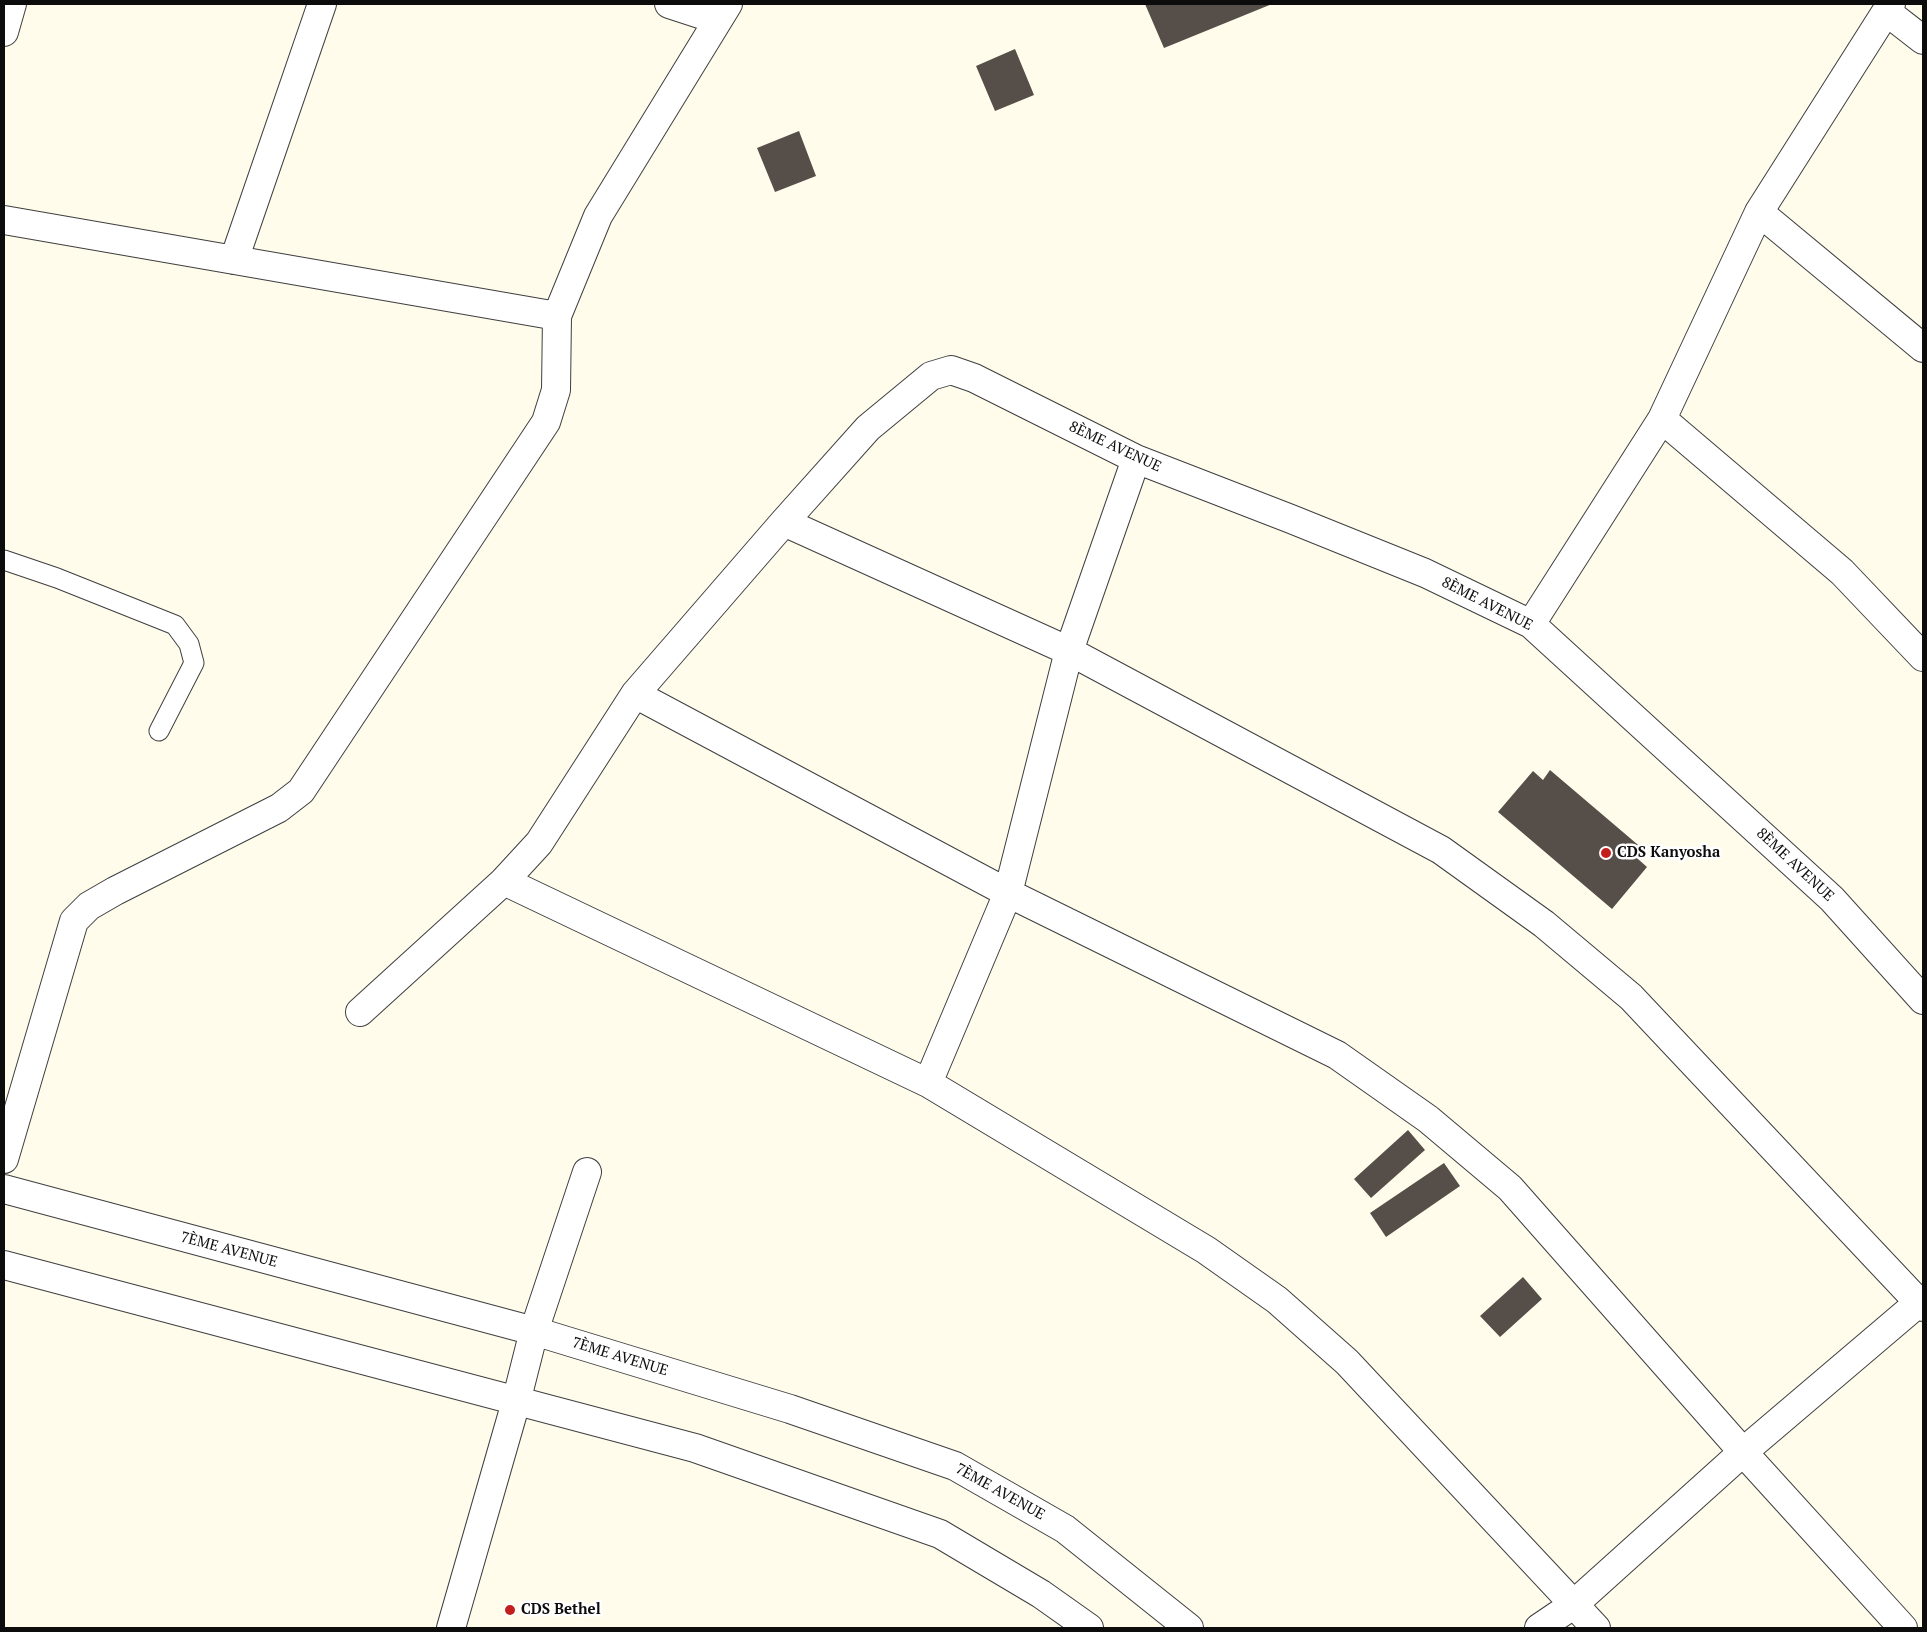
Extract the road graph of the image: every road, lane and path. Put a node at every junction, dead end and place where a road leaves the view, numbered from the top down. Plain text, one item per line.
1 (12, 4) edge
2 (322, 4) edge
3 (669, 4) edge
4 (1889, 8) edge
5 (723, 12) edge
6 (4, 32) edge
7 (1923, 40) edge
8 (1759, 212) junction
9 (4, 220) edge
10 (234, 260) junction
11 (557, 316) junction
12 (1923, 348) edge
13 (1662, 419) junction
14 (1136, 459) junction
15 (784, 522) junction
16 (4, 560) edge
17 (1531, 624) junction
18 (1069, 651) junction
19 (1923, 657) edge
20 (635, 694) junction
21 (159, 731) dead end
22 (504, 881) junction
23 (1008, 893) junction
24 (1923, 1000) edge
25 (360, 1012) dead end
26 (928, 1083) junction
27 (4, 1159) edge
28 (587, 1172) dead end
29 (4, 1189) edge
30 (4, 1266) edge
31 (1922, 1303) edge
32 (534, 1331) junction
33 (516, 1402) junction
34 (1743, 1452) junction
35 (1573, 1605) junction
36 (451, 1628) edge
37 (1089, 1628) edge
38 (1189, 1628) edge
39 (1539, 1628) edge
40 (1596, 1628) edge
41 (1902, 1628) edge

1 - 6 street
2 - 10 street
3 - 5 street
4 - 7 street
4 - 8 street
5 - 11 street
8 - 12 street
8 - 13 street
9 - 10 street
10 - 11 street
11 - 27 street
13 - 17 street
13 - 19 street
14 - 15 street, 8ÈME AVENUE
14 - 17 street, 8ÈME AVENUE
14 - 18 street
15 - 18 street
15 - 20 street, 8ÈME AVENUE
16 - 21 lane
17 - 24 street, 8ÈME AVENUE
18 - 23 street
18 - 31 street
20 - 22 street, 8ÈME AVENUE
20 - 23 street
22 - 25 street, 8ÈME AVENUE
22 - 26 street
23 - 26 street
23 - 34 street
26 - 35 street
28 - 32 street
29 - 32 street, 7ÈME AVENUE
30 - 33 street
31 - 34 street
32 - 33 street
32 - 38 street, 7ÈME AVENUE
33 - 36 street
33 - 37 street
34 - 35 street
34 - 41 street
35 - 39 street
35 - 40 street

